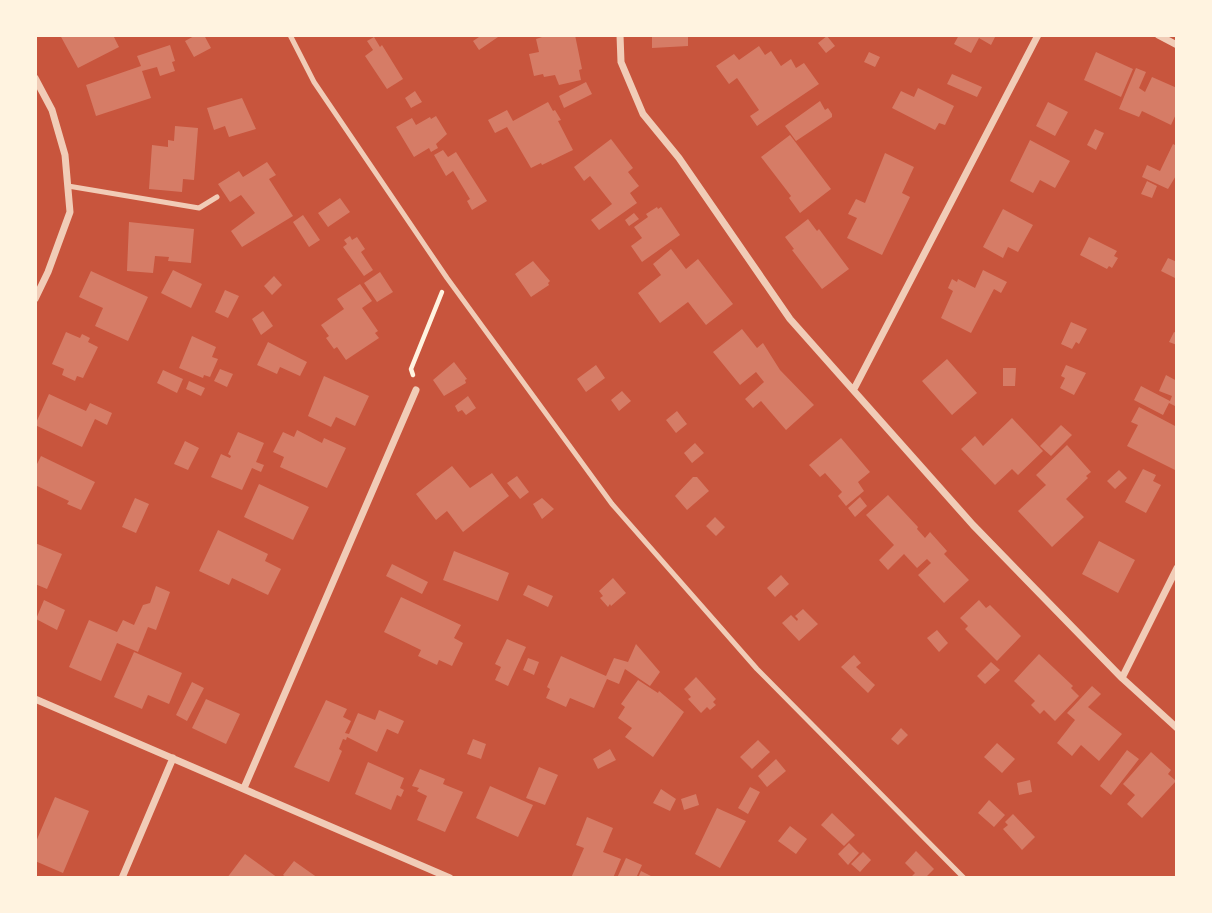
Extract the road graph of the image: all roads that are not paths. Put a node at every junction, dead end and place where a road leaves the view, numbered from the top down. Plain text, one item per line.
1 (290, 35) edge
2 (620, 35) edge
3 (1038, 35) edge
4 (1158, 35) edge
5 (1177, 45) edge
6 (35, 78) edge
7 (68, 186) junction
8 (217, 197) dead end
9 (35, 299) edge
10 (855, 389) junction
11 (416, 390) road end
12 (1177, 568) edge
13 (1122, 678) junction
14 (35, 699) edge
15 (1177, 728) edge
16 (173, 758) junction
17 (244, 788) junction
18 (122, 878) edge
19 (450, 878) edge
20 (964, 878) edge

1 - 20 lane
2 - 10 street
3 - 10 street
4 - 5 street
6 - 7 street
7 - 8 lane
7 - 9 street
10 - 13 street
11 - 17 street
12 - 13 street
13 - 15 street
14 - 16 street
16 - 17 street
16 - 18 street
17 - 19 street

